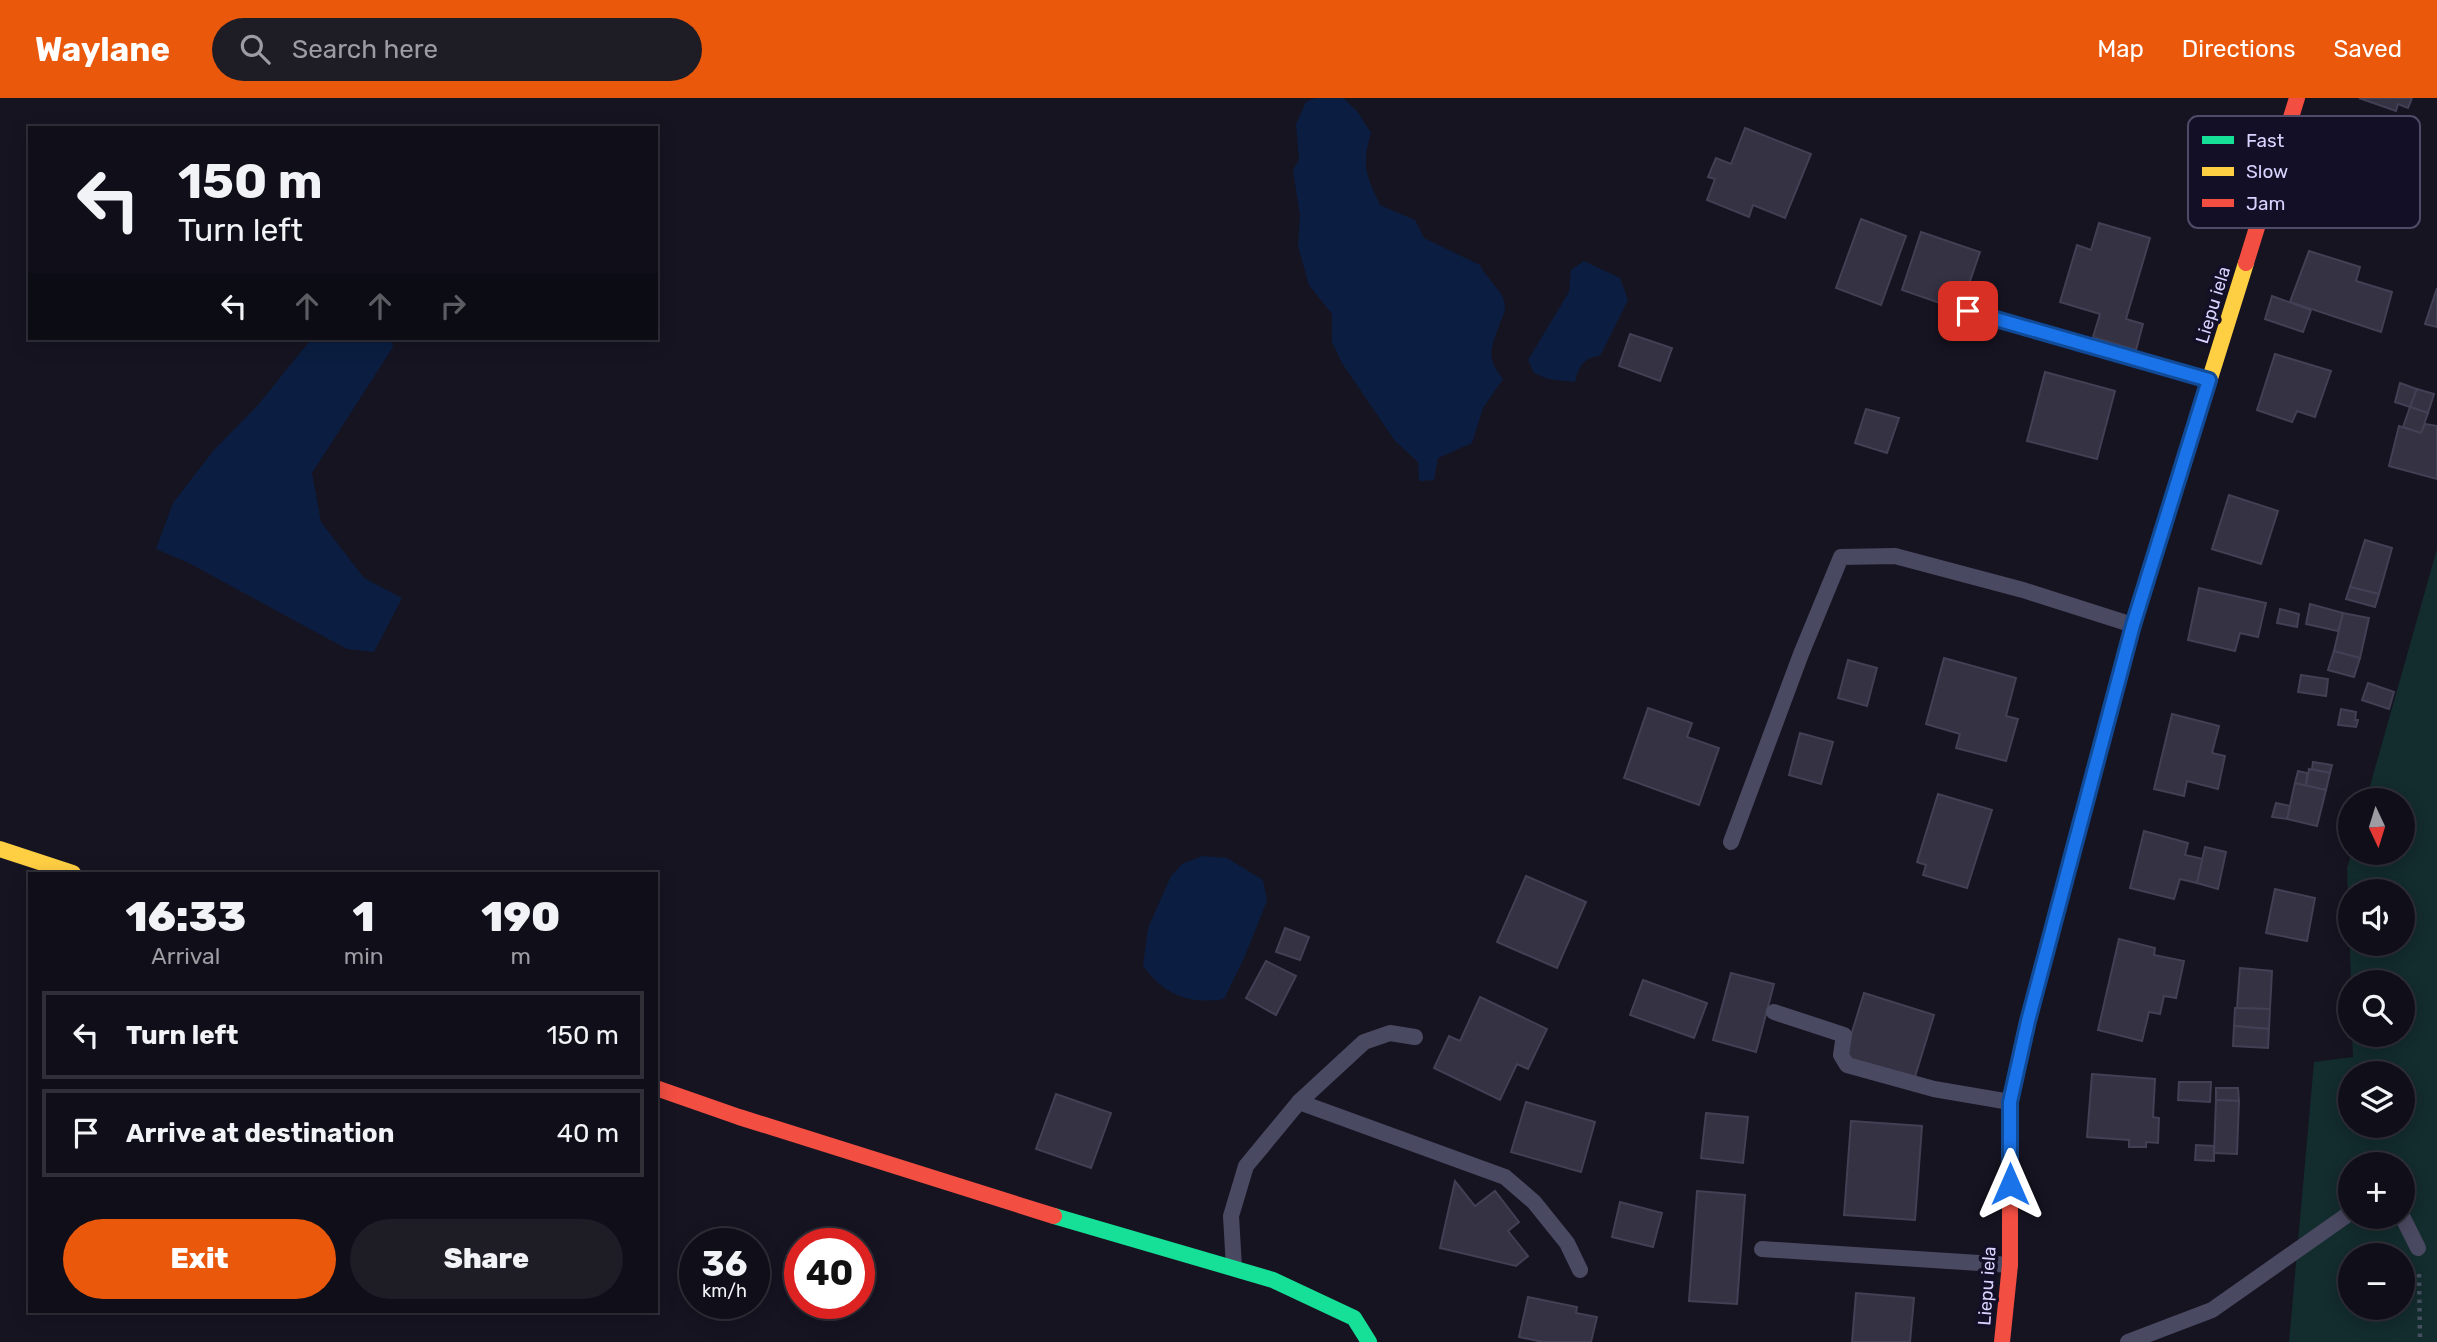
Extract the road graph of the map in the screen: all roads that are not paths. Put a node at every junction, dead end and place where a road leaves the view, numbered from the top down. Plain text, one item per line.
1 (2297, 98) edge
2 (2291, 116) edge
3 (2256, 228) edge
4 (1968, 311) dead end
5 (2209, 380) junction
6 (2133, 625) junction
7 (1731, 842) dead end
8 (0, 849) edge
9 (70, 872) edge
10 (1773, 1012) dead end
11 (1415, 1037) dead end
12 (658, 1089) edge
13 (1299, 1102) junction
14 (2010, 1102) junction
15 (2338, 1221) edge
16 (2408, 1229) edge
17 (2418, 1248) road end
18 (1762, 1249) dead end
19 (2010, 1265) junction
20 (1234, 1268) junction
21 (1580, 1270) dead end
22 (1369, 1342) edge
23 (2002, 1342) edge
24 (2128, 1342) edge

1 - 2 street, Liepu iela
3 - 5 street, Liepu iela
4 - 5 lane
5 - 6 street, Liepu iela
6 - 7 lane
6 - 14 street, Liepu iela
8 - 9 street
10 - 14 lane
11 - 13 lane
12 - 20 street
13 - 20 lane
13 - 21 lane
14 - 19 street, Liepu iela
15 - 24 lane
16 - 17 lane
18 - 19 lane
19 - 23 street, Liepu iela
20 - 22 street

